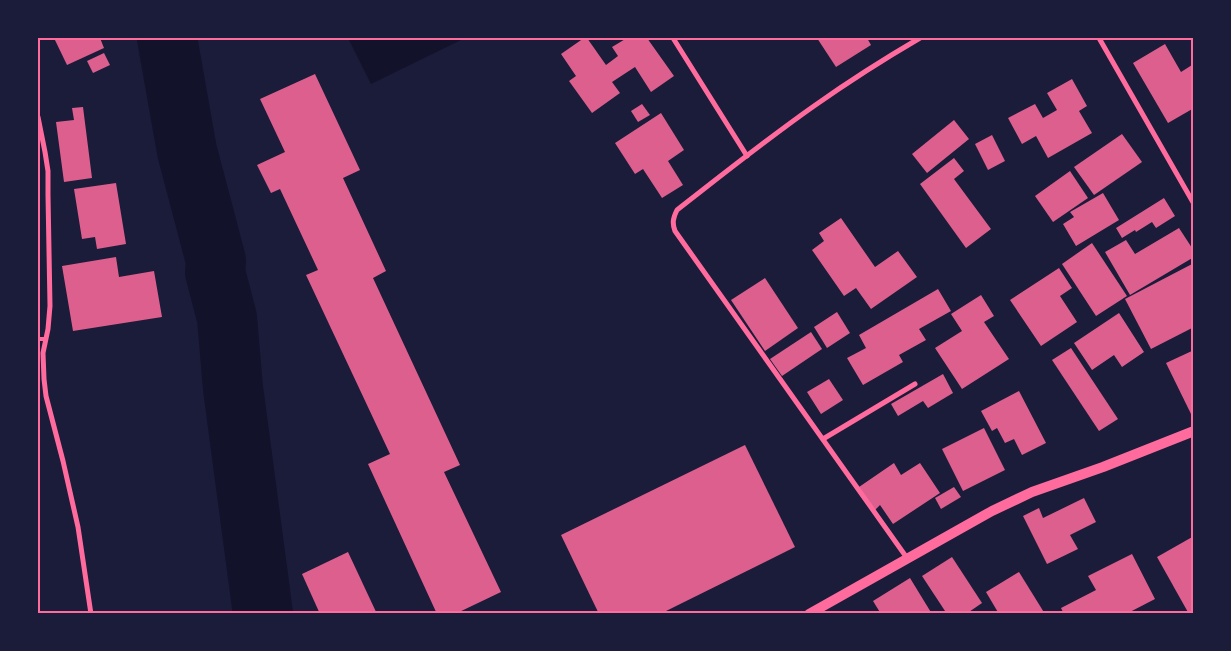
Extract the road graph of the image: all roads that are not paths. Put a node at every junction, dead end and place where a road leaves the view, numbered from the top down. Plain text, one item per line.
1 (673, 38) edge
2 (920, 38) edge
3 (1099, 38) edge
4 (38, 117) edge
5 (747, 156) junction
6 (1194, 204) edge
7 (46, 338) junction
8 (38, 339) edge
9 (915, 384) dead end
10 (1194, 431) edge
11 (823, 439) junction
12 (907, 558) junction
13 (91, 614) edge
14 (809, 614) edge

1 - 5 street
2 - 5 street
3 - 6 street
4 - 7 street
5 - 11 street
7 - 8 lane
7 - 13 street
9 - 11 street
10 - 12 main road
11 - 12 street
12 - 14 main road

